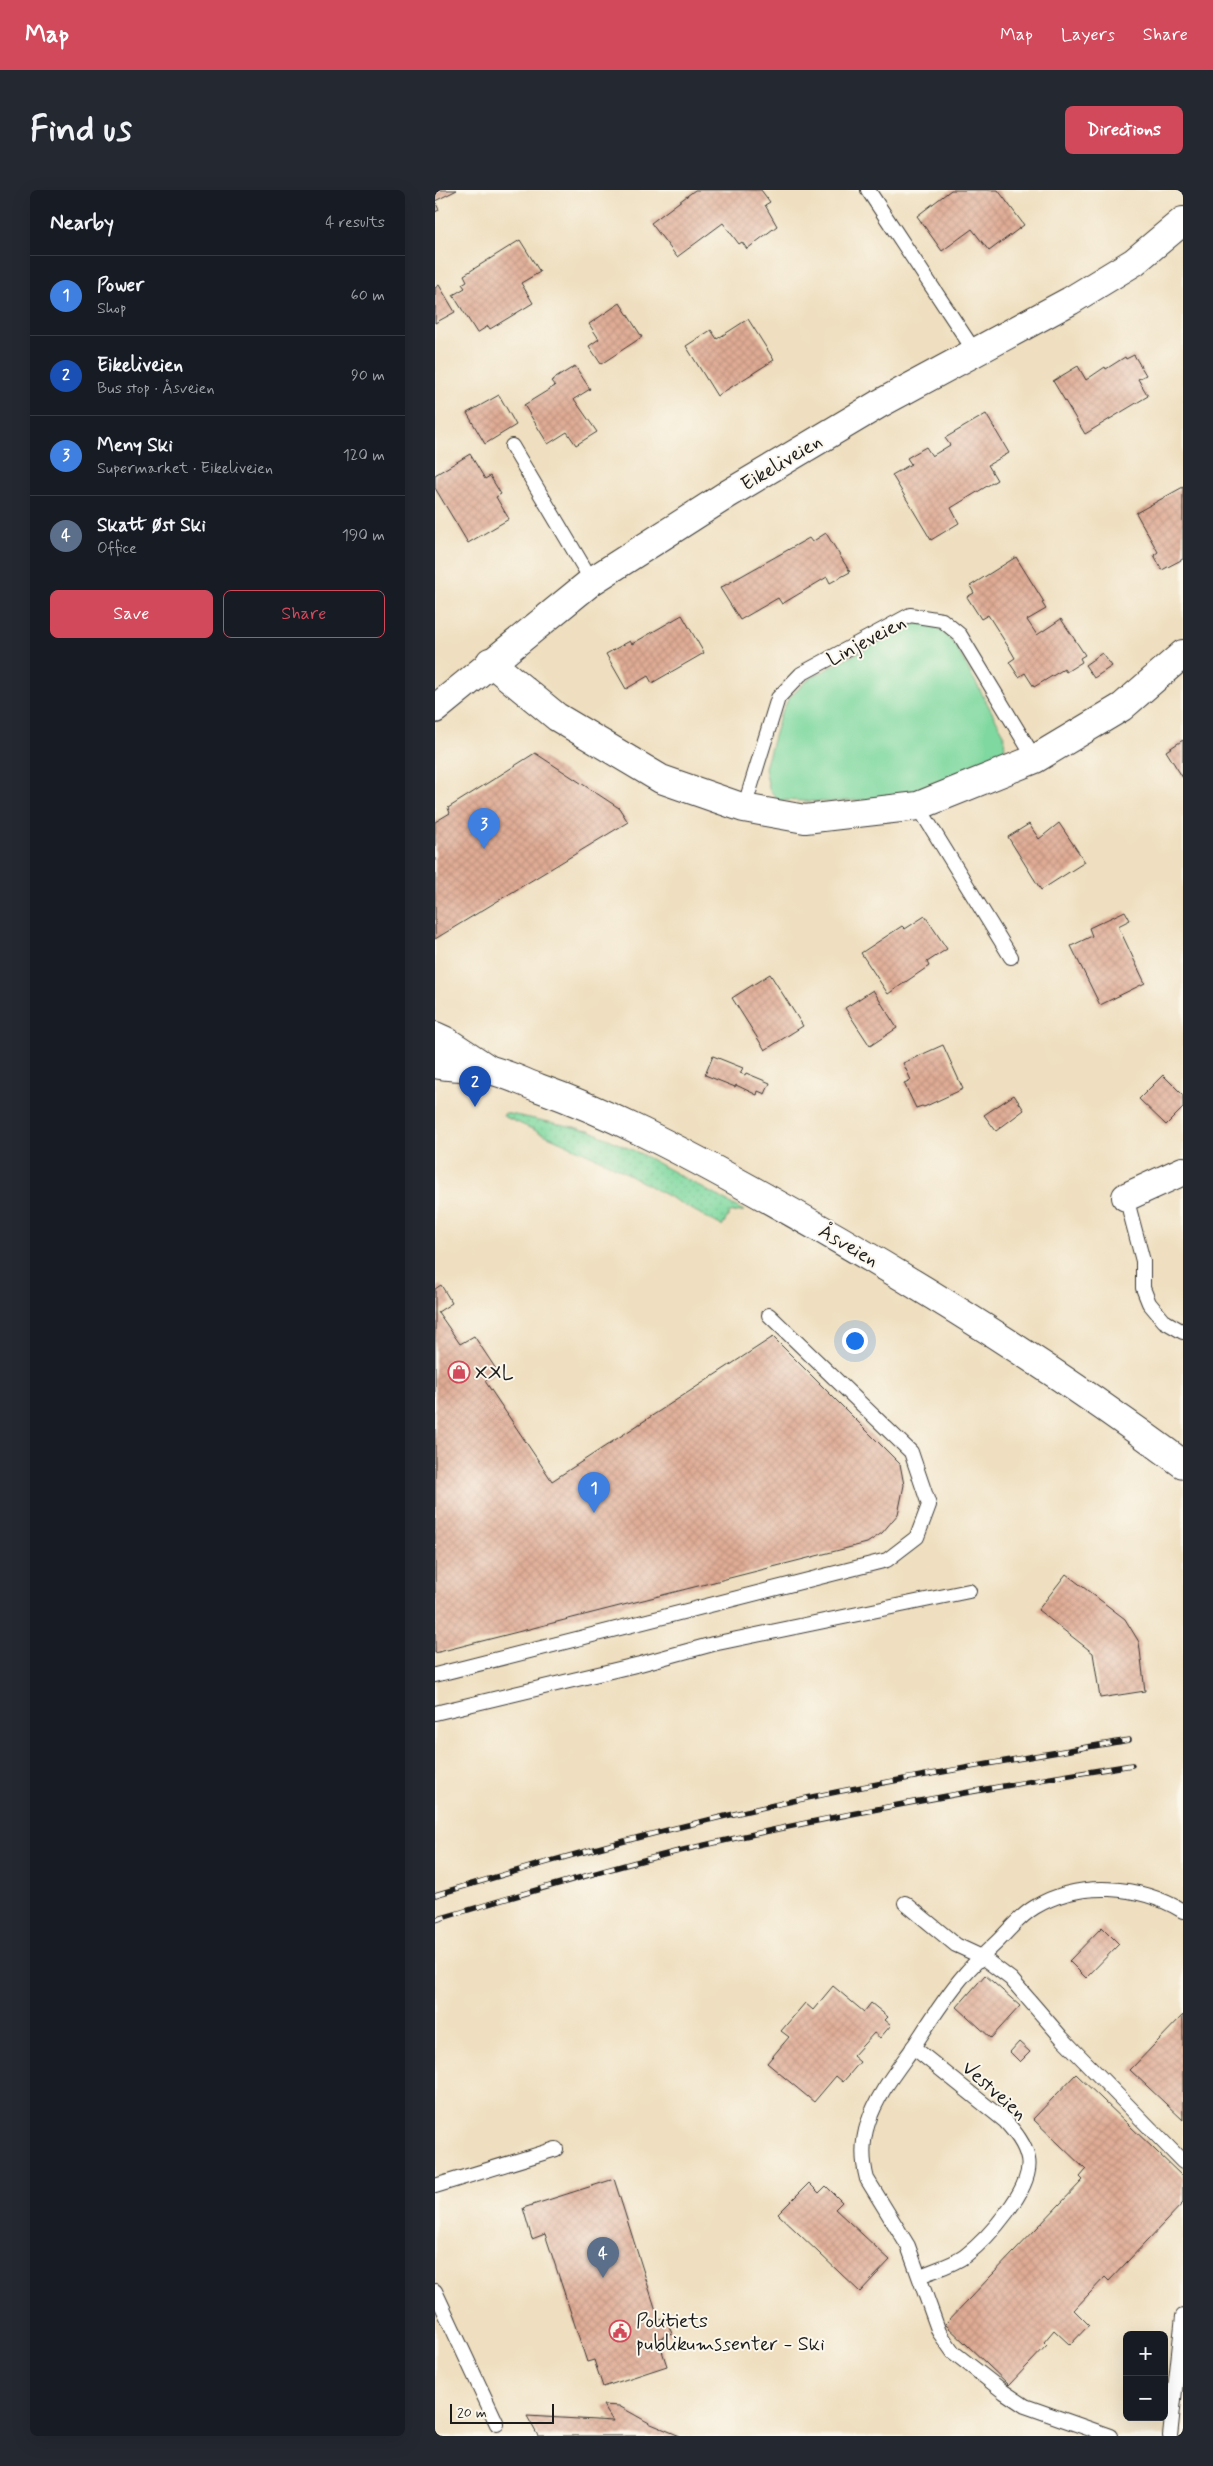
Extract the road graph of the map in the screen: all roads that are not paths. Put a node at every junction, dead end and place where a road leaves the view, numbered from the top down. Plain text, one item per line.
1 (868, 190) edge
2 (1183, 221) edge
3 (975, 352) junction
4 (511, 446) dead end
5 (593, 581) junction
6 (1183, 654) edge
7 (490, 662) junction
8 (435, 709) edge
9 (1035, 759) junction
10 (918, 806) junction
11 (744, 808) junction
12 (1011, 957) dead end
13 (435, 1036) edge
14 (435, 1064) edge
15 (490, 1070) junction
16 (1183, 1171) edge
17 (1126, 1197) joint
18 (769, 1315) dead end
19 (1183, 1332) edge
20 (1183, 1464) edge
21 (969, 1590) dead end
22 (435, 1675) edge
23 (435, 1713) edge
24 (905, 1903) dead end
25 (1183, 1911) edge
26 (982, 1958) junction
27 (913, 2047) junction
28 (556, 2149) dead end
29 (1183, 2162) edge
30 (435, 2186) edge
31 (920, 2276) junction
32 (435, 2291) edge
33 (1183, 2316) edge
34 (497, 2424) dead end
35 (1110, 2436) edge
36 (1171, 2436) edge

1 - 3 lane
2 - 3 street, Eikeliveien
3 - 5 street, Eikeliveien
4 - 5 lane
5 - 7 street, Eikeliveien
6 - 9 street
7 - 8 street, Eikeliveien
7 - 11 street
9 - 10 street
9 - 11 lane, Linjeveien
10 - 11 street
10 - 12 lane
13 - 15 street, Åsveien
14 - 15 street, Åsveien
15 - 20 street, Åsveien
16 - 17 street
17 - 19 lane
18 - 22 lane
21 - 23 lane
24 - 26 lane
25 - 26 lane
26 - 27 lane
26 - 29 lane
27 - 31 lane
27 - 31 lane, Vestveien
28 - 30 lane
31 - 35 lane
32 - 34 lane
33 - 36 lane

